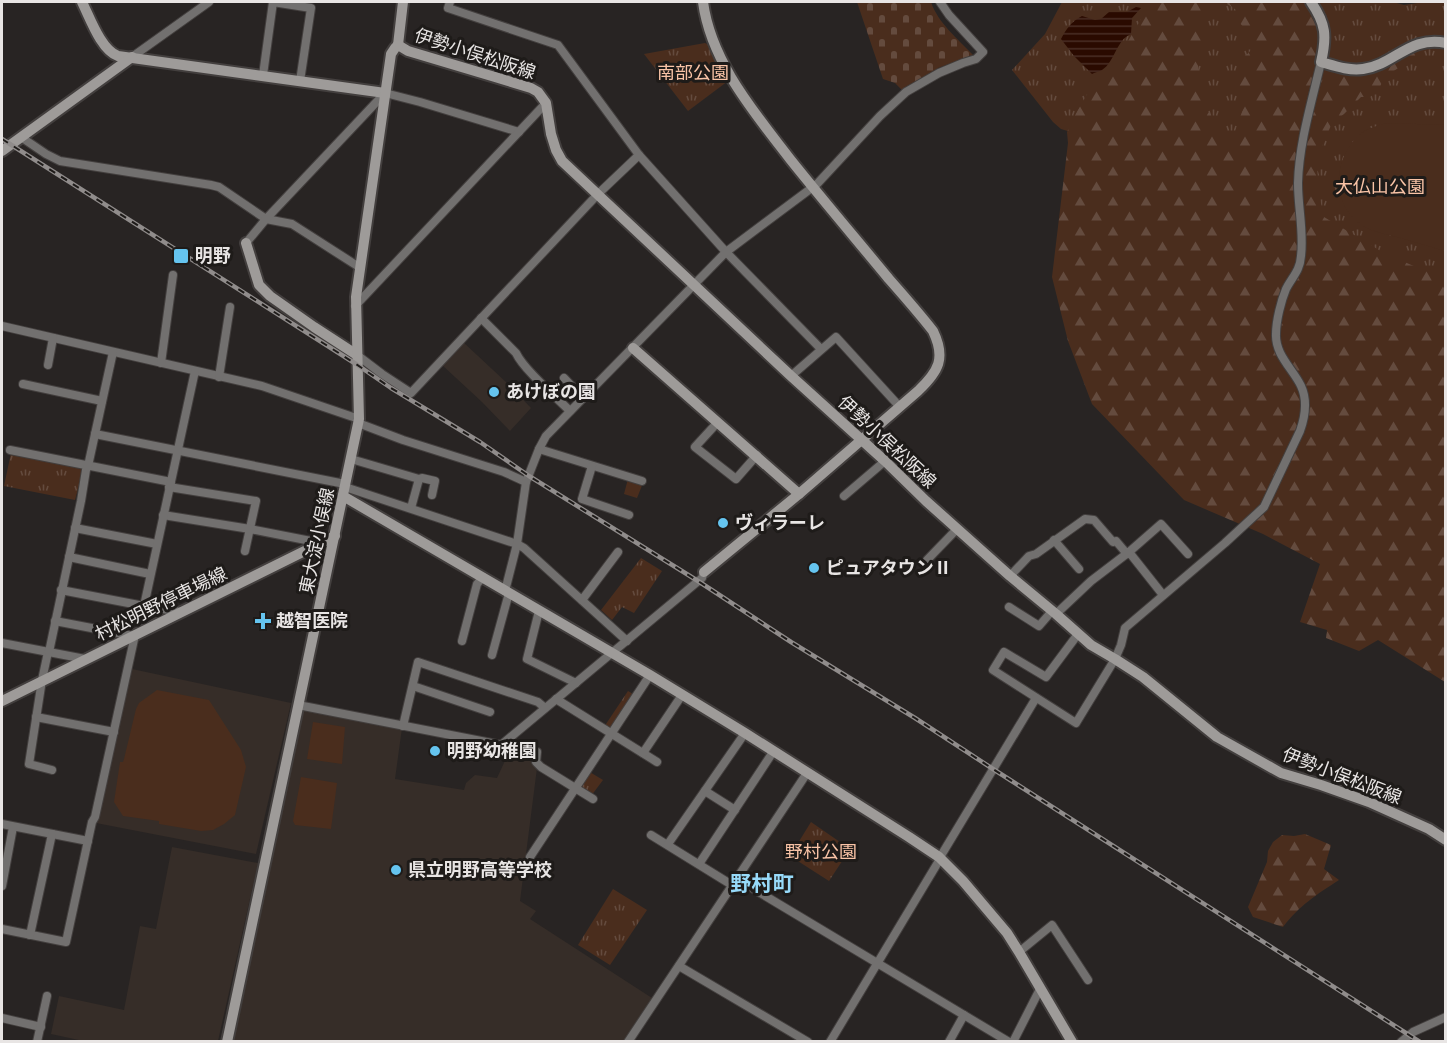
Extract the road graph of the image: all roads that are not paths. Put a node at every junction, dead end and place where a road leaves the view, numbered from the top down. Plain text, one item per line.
1 (82, 2) edge
2 (209, 2) edge
3 (403, 2) edge
4 (450, 2) edge
5 (703, 2) edge
6 (940, 2) edge
7 (1311, 2) edge
8 (1446, 43) edge
9 (398, 45) junction
10 (132, 57) junction
11 (1322, 62) junction
12 (263, 75) junction
13 (300, 81) junction
14 (385, 93) junction
15 (546, 103) junction
16 (519, 132) junction
17 (21, 137) junction
18 (2, 151) edge
19 (639, 155) junction
20 (813, 188) junction
21 (598, 195) junction
22 (266, 219) junction
23 (246, 243) joint
24 (726, 252) junction
25 (359, 267) junction
26 (173, 275) dead end
27 (695, 286) junction
28 (355, 306) junction
29 (230, 307) dead end
30 (481, 318) junction
31 (2, 326) edge
32 (53, 338) junction
33 (633, 348) junction
34 (821, 349) junction
35 (113, 352) junction
36 (357, 355) junction
37 (160, 363) junction
38 (48, 365) dead end
39 (195, 371) junction
40 (219, 376) junction
41 (790, 376) junction
42 (564, 378) dead end
43 (23, 384) dead end
44 (583, 398) junction
45 (102, 401) junction
46 (899, 406) junction
47 (570, 411) junction
48 (358, 421) junction
49 (717, 423) junction
50 (95, 434) junction
51 (861, 440) junction
52 (539, 449) junction
53 (10, 450) dead end
54 (177, 451) junction
55 (757, 455) junction
56 (351, 459) junction
57 (885, 461) junction
58 (88, 466) junction
59 (592, 466) junction
60 (419, 479) junction
61 (526, 482) junction
62 (642, 482) dead end
63 (170, 485) junction
64 (344, 489) junction
65 (799, 494) junction
66 (432, 495) dead end
67 (844, 496) dead end
68 (411, 508) junction
69 (163, 515) junction
70 (629, 515) dead end
71 (75, 528) junction
72 (250, 529) junction
73 (957, 529) junction
74 (335, 536) junction
75 (1054, 540) junction
76 (321, 543) junction
77 (157, 544) junction
78 (516, 544) junction
79 (245, 551) dead end
80 (618, 552) dead end
81 (1128, 553) junction
82 (1188, 554) dead end
83 (69, 557) junction
84 (927, 560) dead end
85 (1079, 569) dead end
86 (704, 572) joint
87 (150, 574) junction
88 (1010, 576) junction
89 (483, 578) junction
90 (61, 590) junction
91 (507, 592) junction
92 (1163, 595) junction
93 (582, 600) junction
94 (144, 606) junction
95 (1009, 606) dead end
96 (539, 611) junction
97 (181, 612) junction
98 (1054, 613) junction
99 (55, 621) junction
100 (1078, 634) junction
101 (134, 636) junction
102 (462, 641) dead end
103 (627, 641) junction
104 (2, 642) edge
105 (48, 652) junction
106 (611, 653) junction
107 (492, 655) dead end
108 (1115, 658) junction
109 (85, 659) junction
110 (650, 675) junction
111 (42, 680) junction
112 (576, 682) junction
113 (413, 686) junction
114 (682, 695) junction
115 (1036, 698) junction
116 (556, 699) junction
117 (2, 701) edge
118 (298, 705) junction
119 (545, 708) junction
120 (490, 712) dead end
121 (36, 717) junction
122 (404, 726) junction
123 (114, 732) junction
124 (745, 733) junction
125 (611, 734) junction
126 (501, 745) junction
127 (773, 752) junction
128 (643, 753) junction
129 (657, 762) dead end
130 (52, 770) dead end
131 (807, 773) junction
132 (574, 788) junction
133 (705, 791) junction
134 (593, 799) dead end
135 (735, 810) junction
136 (2, 824) edge
137 (13, 826) junction
138 (52, 834) junction
139 (651, 834) dead end
140 (1446, 840) edge
141 (88, 841) junction
142 (668, 844) junction
143 (530, 857) dead end
144 (940, 858) junction
145 (699, 864) junction
146 (3, 876) edge
147 (735, 882) junction
148 (2, 886) edge
149 (2, 929) edge
150 (30, 935) junction
151 (1019, 952) junction
152 (877, 962) junction
153 (679, 966) junction
154 (1088, 980) dead end
155 (1040, 989) junction
156 (47, 996) dead end
157 (964, 1015) junction
158 (1446, 1017) edge
159 (2, 1018) edge
160 (41, 1027) junction
161 (38, 1041) edge
162 (227, 1041) edge
163 (628, 1041) edge
164 (808, 1041) edge
165 (830, 1041) edge
166 (949, 1041) edge
167 (1011, 1041) edge
168 (1072, 1041) edge
169 (1401, 1041) edge

1 - 10 main road
2 - 10 street
3 - 9 main road, 伊勢小俣松阪線
4 - 19 street
5 - 20 main road
6 - 20 street
7 - 11 main road
8 - 11 main road
9 - 14 main road, 東大淀小俣線
9 - 15 main road, 伊勢小俣松阪線
10 - 12 main road
10 - 17 main road
11 - 92 street
12 - 13 main road
12 - 13 street
13 - 14 main road
14 - 16 street
14 - 22 street
14 - 25 main road, 東大淀小俣線
15 - 16 street
15 - 21 main road, 伊勢小俣松阪線
16 - 28 street
17 - 18 main road
17 - 22 street
19 - 21 street
19 - 24 street
20 - 24 street
20 - 46 main road
21 - 27 main road, 伊勢小俣松阪線
21 - 30 street
22 - 23 street
22 - 25 street
23 - 36 main road
24 - 27 street
24 - 34 street
25 - 28 main road, 東大淀小俣線
26 - 37 street
27 - 33 street
27 - 41 main road, 伊勢小俣松阪線
28 - 36 main road, 東大淀小俣線
29 - 40 street
30 - 36 street
30 - 47 street
31 - 32 street
32 - 35 street
32 - 38 street
33 - 44 street
33 - 49 main road
34 - 41 street
34 - 46 street
35 - 37 street
35 - 45 street
36 - 48 main road, 東大淀小俣線
37 - 39 street
39 - 40 street
39 - 54 street
40 - 48 street
41 - 51 main road, 伊勢小俣松阪線
42 - 44 street
43 - 45 street
44 - 47 street
45 - 50 street
46 - 51 main road
47 - 52 street
48 - 56 main road, 東大淀小俣線
48 - 61 street
49 - 55 main road
49 - 55 street
50 - 54 street
50 - 58 street
51 - 57 main road, 伊勢小俣松阪線
51 - 65 main road
52 - 59 street
52 - 61 street
53 - 58 street
54 - 63 street
54 - 64 street
55 - 65 main road
56 - 60 street
56 - 64 main road, 東大淀小俣線
57 - 67 street
57 - 73 main road, 伊勢小俣松阪線
58 - 63 street
58 - 71 street
59 - 62 street
59 - 70 street
60 - 66 street
60 - 68 street
61 - 78 street
63 - 69 street
63 - 72 street
64 - 68 street
64 - 74 main road, 東大淀小俣線
64 - 89 main road
65 - 86 main road
68 - 78 street
69 - 72 street
69 - 77 street
71 - 77 street
71 - 83 street
72 - 76 street
72 - 79 street
73 - 84 street
73 - 88 main road, 伊勢小俣松阪線
74 - 76 main road, 村松明野停車場線
74 - 118 main road, 東大淀小俣線
75 - 81 street
75 - 85 street
75 - 88 street
76 - 97 main road, 村松明野停車場線
77 - 87 street
78 - 91 street
78 - 93 street
80 - 93 street
81 - 82 street
81 - 92 street
81 - 98 street
83 - 87 street
83 - 90 street
86 - 103 street
87 - 94 street
88 - 98 main road, 伊勢小俣松阪線
89 - 91 main road
89 - 102 street
90 - 94 street
90 - 99 street
91 - 96 main road
91 - 107 street
92 - 108 street
93 - 103 street
94 - 97 street
95 - 98 street
96 - 106 main road
96 - 112 street
97 - 101 main road, 村松明野停車場線
98 - 100 main road, 伊勢小俣松阪線
99 - 101 street
99 - 105 street
100 - 108 main road, 伊勢小俣松阪線
100 - 115 street
101 - 109 main road, 村松明野停車場線
101 - 123 street
103 - 106 street
104 - 105 street
105 - 109 street
105 - 111 street
106 - 110 main road
106 - 112 street
108 - 115 street
108 - 140 main road, 伊勢小俣松阪線
109 - 111 main road, 村松明野停車場線
110 - 114 main road
110 - 125 street
111 - 117 main road, 村松明野停車場線
111 - 121 street
112 - 116 street
113 - 119 street
113 - 120 street
113 - 122 street
114 - 124 main road
114 - 128 street
115 - 144 street
116 - 119 street
116 - 125 street
118 - 122 street
118 - 162 main road, 東大淀小俣線
119 - 126 street
121 - 123 street
121 - 130 street
122 - 126 street
123 - 141 street
124 - 127 main road
124 - 133 street
125 - 128 street
125 - 132 street
126 - 132 street
127 - 131 main road
127 - 135 street
128 - 129 street
131 - 144 main road
131 - 147 street
132 - 134 street
132 - 143 street
133 - 135 street
133 - 142 street
135 - 145 street
136 - 137 street
137 - 138 street
137 - 146 street
138 - 141 street
138 - 150 street
139 - 142 street
141 - 150 street
142 - 145 street
144 - 151 main road
144 - 152 street
145 - 147 street
146 - 148 street
147 - 152 street
147 - 153 street
149 - 150 street
151 - 154 street
151 - 155 main road
152 - 157 street
152 - 165 street
153 - 163 street
153 - 164 street
155 - 167 street
155 - 168 main road
156 - 160 street
157 - 166 street
157 - 167 street
158 - 169 street
159 - 160 street
160 - 161 street

